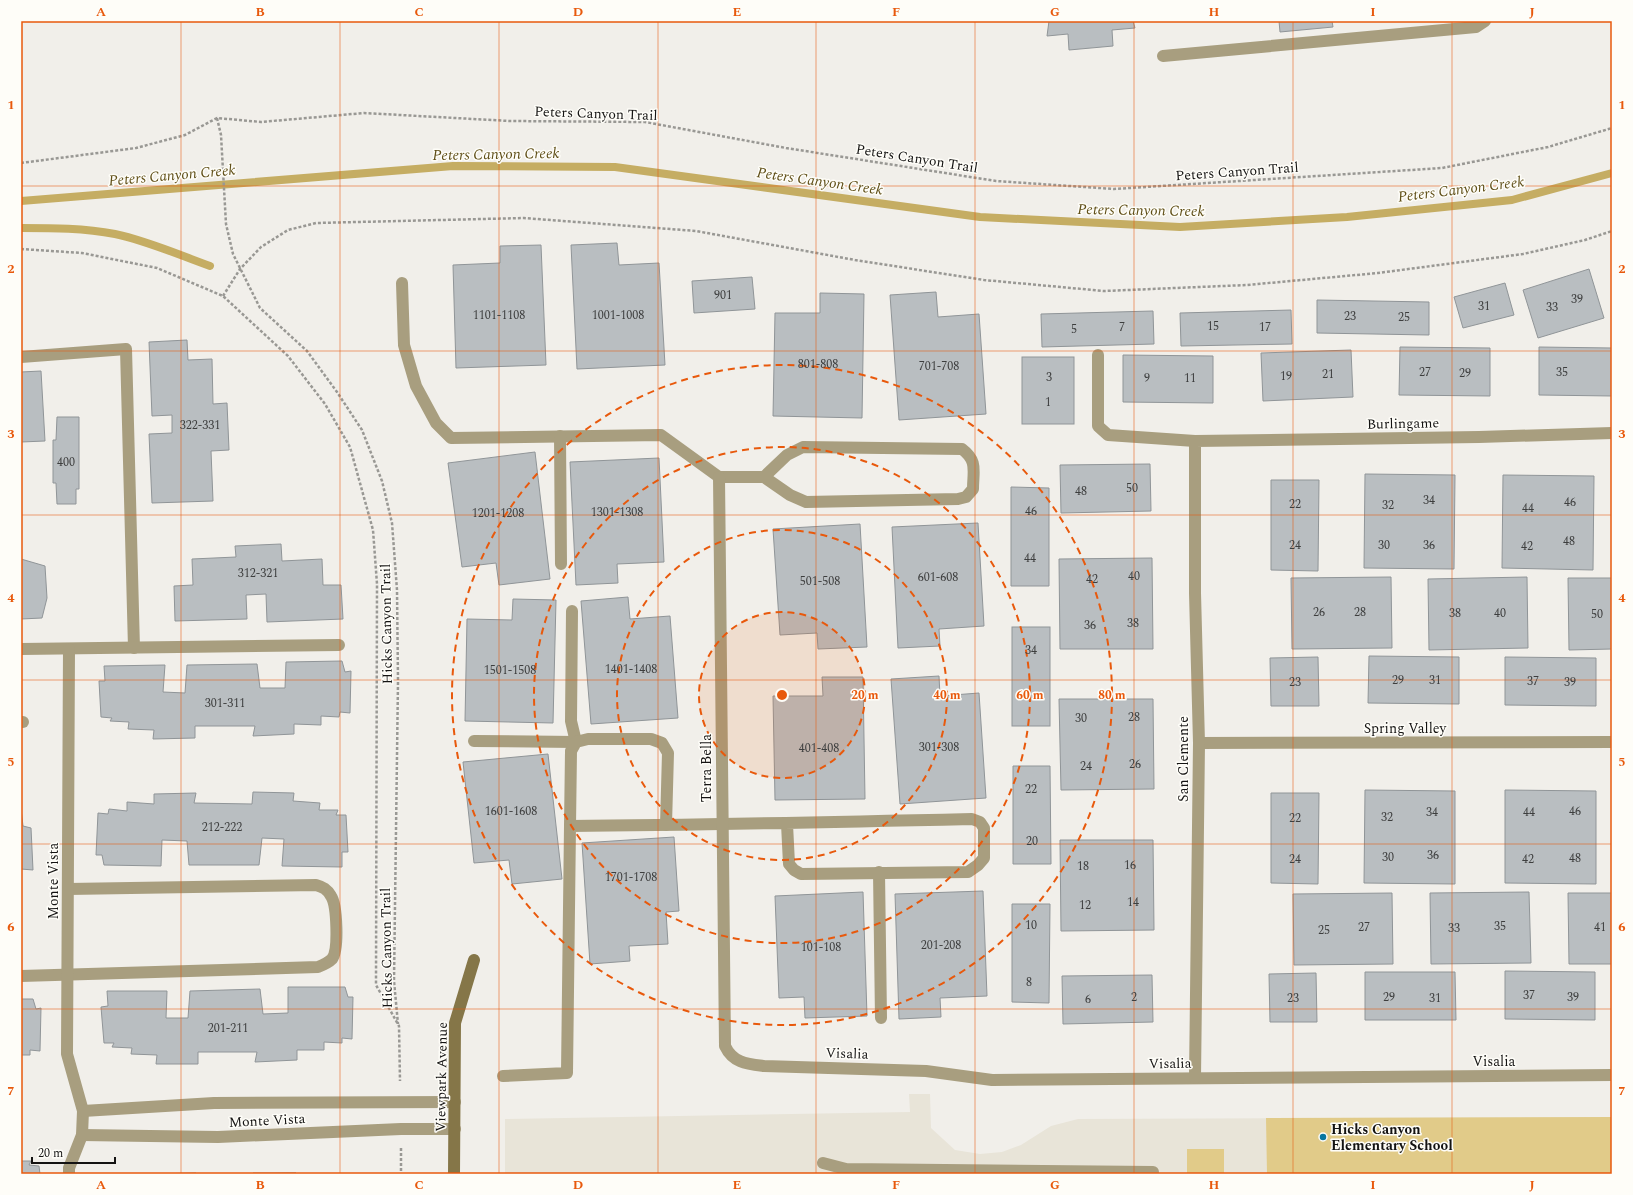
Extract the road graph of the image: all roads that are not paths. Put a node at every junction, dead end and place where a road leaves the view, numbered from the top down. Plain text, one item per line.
1 (1485, 21) edge
2 (1163, 56) dead end
3 (402, 283) dead end
4 (1098, 355) dead end
5 (21, 357) edge
6 (1612, 433) edge
7 (560, 436) junction
8 (1195, 441) junction
9 (764, 477) junction
10 (720, 478) junction
11 (561, 564) dead end
12 (572, 611) dead end
13 (339, 645) dead end
14 (134, 648) junction
15 (21, 649) edge
16 (69, 649) junction
17 (474, 741) dead end
18 (576, 742) junction
19 (1612, 742) edge
20 (1199, 743) junction
21 (787, 824) junction
22 (666, 825) junction
23 (722, 825) junction
24 (570, 826) junction
25 (879, 872) junction
26 (68, 889) junction
27 (474, 960) dead end
28 (21, 976) edge
29 (68, 976) junction
30 (881, 1018) dead end
31 (731, 1056) joint
32 (1612, 1075) edge
33 (503, 1076) dead end
34 (1195, 1078) junction
35 (455, 1102) junction
36 (83, 1111) junction
37 (455, 1129) junction
38 (82, 1135) junction
39 (823, 1163) dead end
40 (1153, 1172) dead end
41 (69, 1174) edge
42 (454, 1174) edge

1 - 2 street
3 - 7 street
4 - 8 street, Burlingame
5 - 14 street
6 - 8 street, Burlingame
7 - 10 street
7 - 11 street
8 - 20 street, San Clemente
9 - 9 street
9 - 10 street
10 - 23 street, Terra Bella
12 - 18 street
13 - 14 street
14 - 16 street
15 - 16 street
16 - 26 street, Monte Vista
17 - 18 street
18 - 22 street
18 - 24 street
19 - 20 street, Spring Valley
20 - 34 street, San Clemente
21 - 23 street
21 - 25 street
21 - 25 street
22 - 23 street
22 - 24 street
23 - 31 street, Terra Bella
24 - 33 street
25 - 30 street
26 - 29 street, Monte Vista
26 - 29 street
27 - 35 street, Viewpark Avenue
28 - 29 street
29 - 36 street, Monte Vista
31 - 34 street, Visalia
32 - 34 street, Visalia
35 - 36 street, Monte Vista
35 - 37 street, Viewpark Avenue
36 - 38 street, Monte Vista
37 - 38 street, Monte Vista
37 - 42 street, Viewpark Avenue
38 - 41 street, Monte Vista
39 - 40 street

